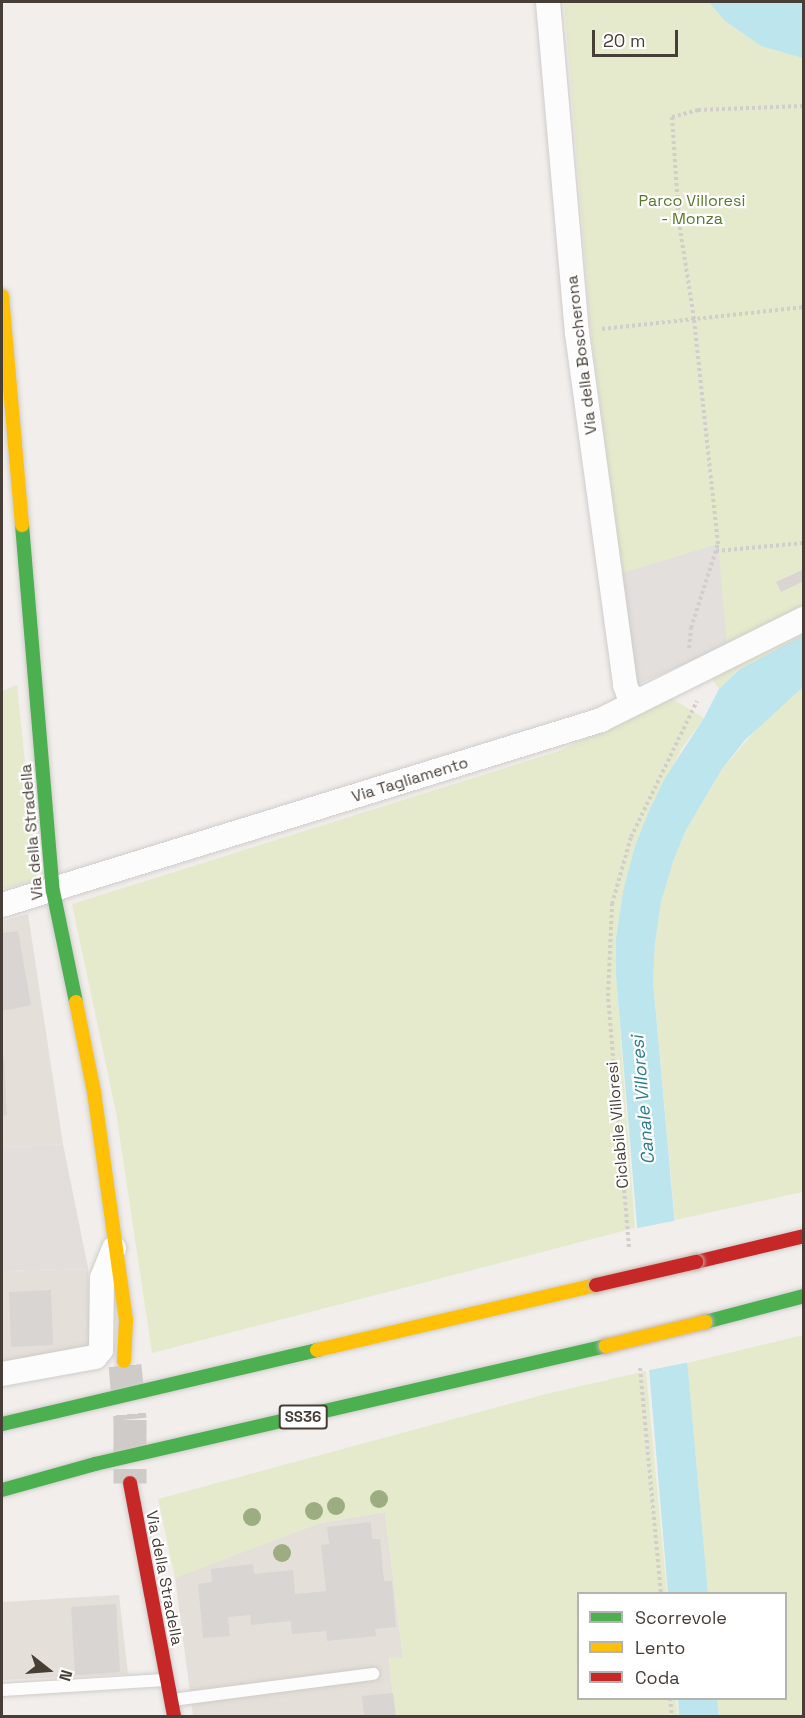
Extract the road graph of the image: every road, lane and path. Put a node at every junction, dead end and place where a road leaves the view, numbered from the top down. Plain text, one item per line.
1 (548, 2) edge
2 (804, 106) edge
3 (2, 296) edge
4 (804, 307) edge
5 (694, 319) junction
6 (577, 333) junction
7 (804, 543) edge
8 (716, 551) junction
9 (804, 619) edge
10 (695, 675) junction
11 (638, 701) junction
12 (53, 891) junction
13 (2, 905) edge
14 (804, 1236) edge
15 (114, 1248) junction
16 (630, 1252) dead end
17 (804, 1296) edge
18 (639, 1358) dead end
19 (124, 1361) tunnel mouth
20 (2, 1374) edge
21 (2, 1424) edge
22 (130, 1483) tunnel mouth
23 (2, 1490) edge
24 (661, 1592) edge
25 (373, 1674) dead end
26 (167, 1680) junction
27 (2, 1690) edge
28 (670, 1700) edge
29 (171, 1701) junction
30 (174, 1716) edge
31 (672, 1716) edge

1 - 6 street, Via della Boscherona
2 - 5 path, Ciclabile Villoresi
3 - 12 main road, Via della Stradella
4 - 5 path
5 - 6 path
5 - 8 path, Ciclabile Villoresi
6 - 11 street, Via della Boscherona
7 - 8 path
8 - 10 path, Ciclabile Villoresi
9 - 10 street, Via Tagliamento
10 - 11 street, Via Tagliamento
10 - 16 path, Ciclabile Villoresi
11 - 12 street, Via Tagliamento
12 - 13 street, Via Tagliamento
12 - 15 main road, Via della Stradella
14 - 21 main road, bridge
15 - 19 main road, Via della Stradella
15 - 20 street
17 - 23 main road, SS36, bridge
18 - 24 path
22 - 26 main road, Via della Stradella
25 - 29 lane
26 - 27 lane
26 - 29 main road, Via della Stradella
28 - 31 path
29 - 30 main road, Via della Stradella

